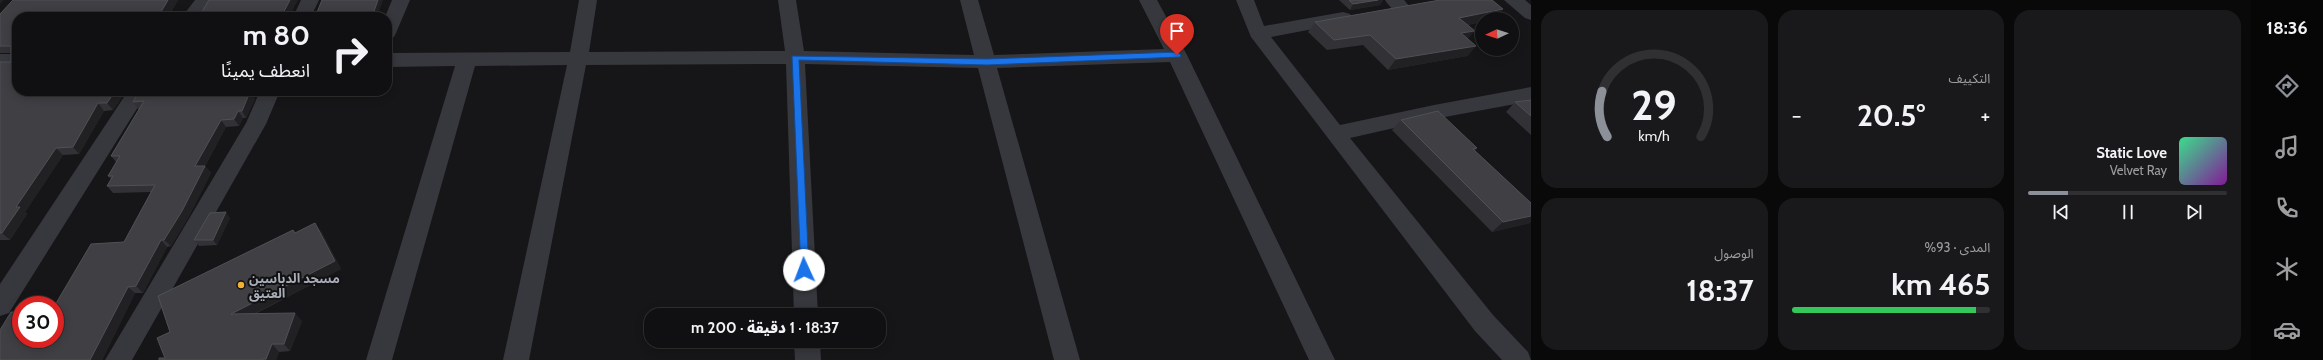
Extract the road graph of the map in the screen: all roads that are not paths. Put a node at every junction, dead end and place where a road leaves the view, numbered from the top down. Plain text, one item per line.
1 (204, 0) edge
2 (310, 0) edge
3 (401, 0) edge
4 (588, 0) edge
5 (787, 0) edge
6 (969, 0) edge
7 (1148, 0) edge
8 (1245, 0) edge
9 (1513, 0) edge
10 (1405, 4) edge
11 (195, 12) edge
12 (304, 12) edge
13 (1379, 12) edge
14 (1531, 14) edge
15 (1357, 16) edge
16 (392, 21) edge
17 (1258, 33) junction
18 (1177, 55) junction
19 (795, 57) junction
20 (467, 59) junction
21 (578, 59) junction
22 (392, 60) edge
23 (0, 61) edge
24 (12, 61) edge
25 (987, 62) junction
26 (1531, 94) edge
27 (135, 96) edge
28 (268, 96) edge
29 (1434, 112) junction
30 (1451, 128) edge
31 (1335, 134) junction
32 (0, 305) edge
33 (806, 308) edge
34 (807, 348) edge
35 (118, 360) edge
36 (379, 360) edge
37 (516, 360) edge
38 (808, 360) edge
39 (1067, 360) edge
40 (1322, 360) edge
41 (1519, 360) edge

1 - 11 street
2 - 12 street
3 - 16 street
4 - 21 street
5 - 19 street
6 - 25 street
7 - 18 street
8 - 17 street
9 - 14 street
10 - 13 street
15 - 17 street
17 - 31 street
18 - 25 street
18 - 40 street
19 - 21 street
19 - 25 street
19 - 33 street
20 - 21 street
20 - 22 street
20 - 36 street
21 - 37 street
23 - 24 street
25 - 39 street
26 - 29 street
27 - 32 street
28 - 35 street
29 - 30 street
29 - 31 street
31 - 41 street
34 - 38 street

